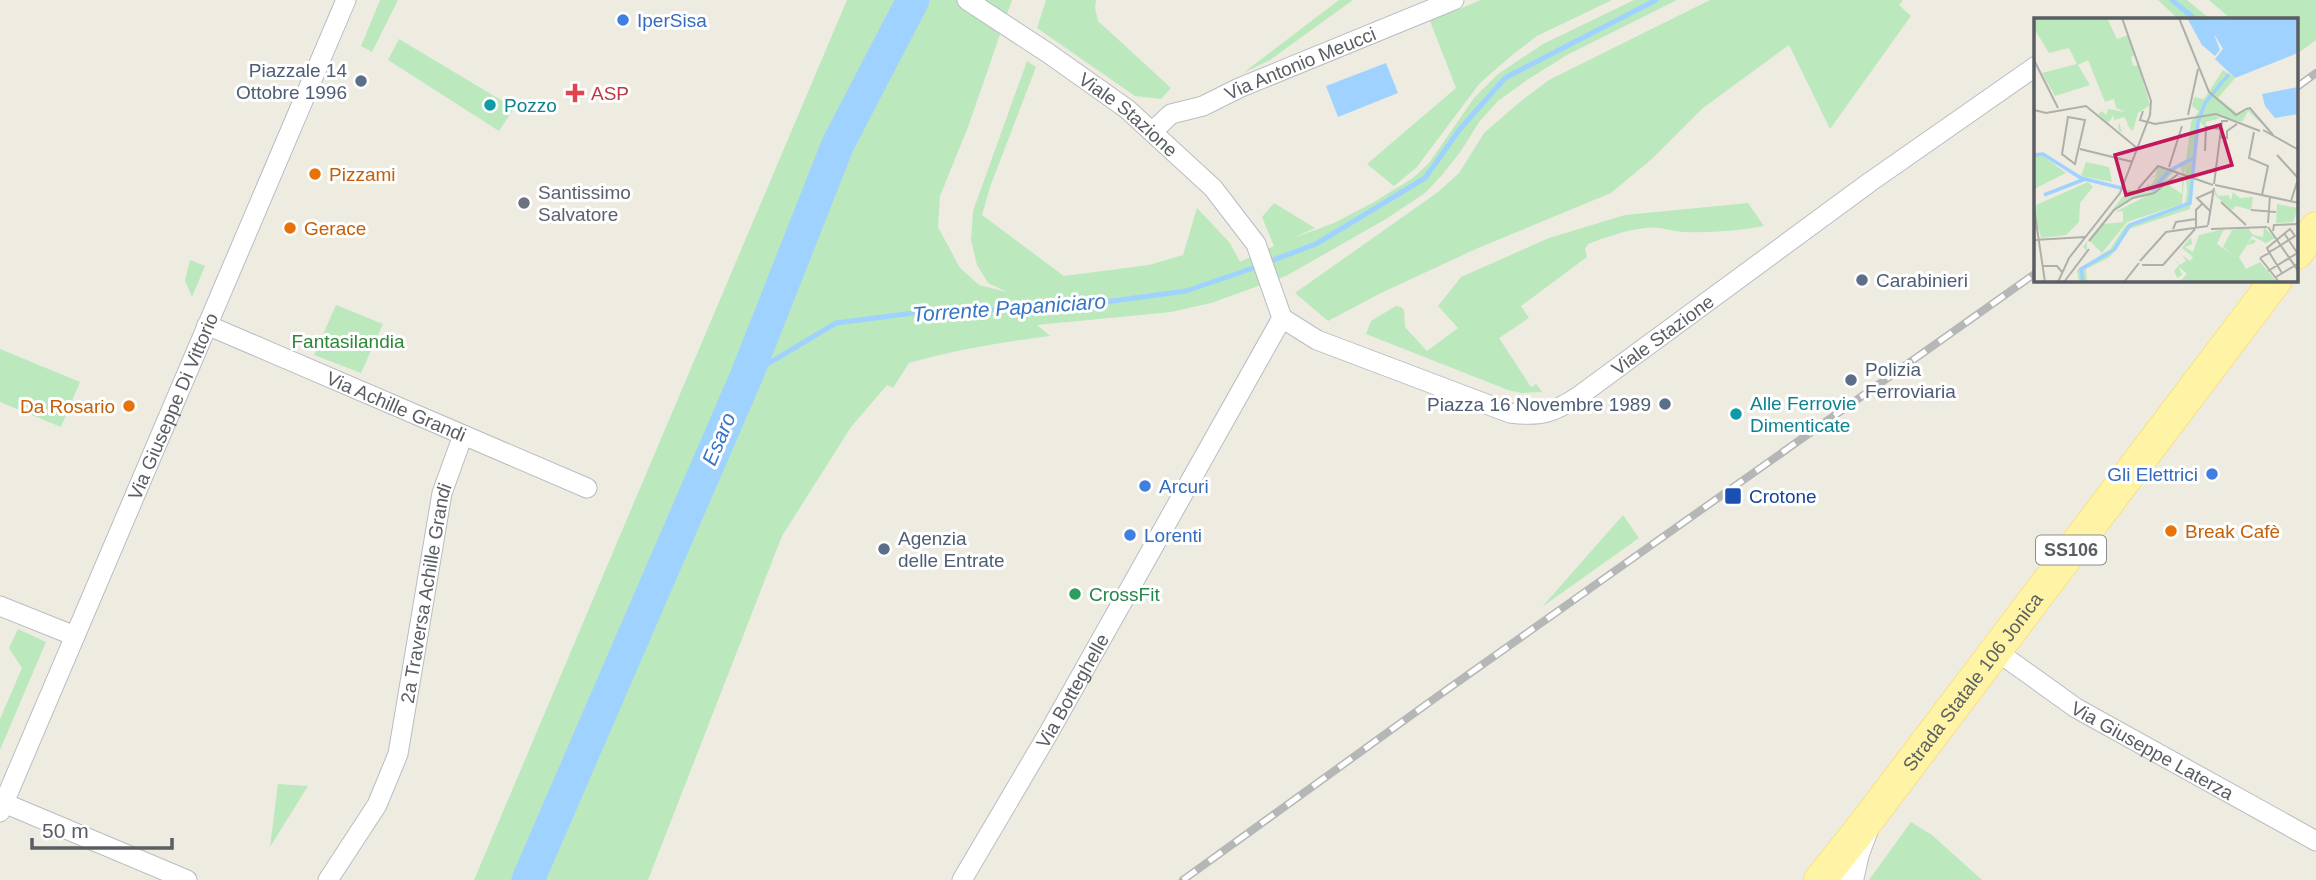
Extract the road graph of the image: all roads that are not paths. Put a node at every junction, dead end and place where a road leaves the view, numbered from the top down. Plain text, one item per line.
1 (346, 0) edge
2 (967, 0) edge
3 (1454, 0) edge
4 (2034, 67) edge
5 (1153, 131) junction
6 (2316, 228) edge
7 (2298, 252) edge
8 (2274, 282) edge
9 (1282, 318) junction
10 (207, 325) junction
11 (463, 435) junction
12 (587, 488) dead end
13 (0, 606) edge
14 (75, 636) junction
15 (1996, 650) junction
16 (2, 808) edge
17 (1867, 821) junction
18 (2316, 841) edge
19 (187, 880) edge
20 (328, 880) edge
21 (962, 880) edge
22 (1820, 880) edge
23 (1849, 880) edge

1 - 10 street, Via Giuseppe Di Vittorio
2 - 5 street, Viale Stazione
3 - 5 street, Via Antonio Meucci
4 - 9 street, Viale Stazione
5 - 9 street, Viale Stazione
6 - 7 main road
8 - 15 main road, Strada Statale 106 Jonica / SS106
9 - 21 street, Via Botteghelle
10 - 11 street, Via Achille Grandi
10 - 14 street, Via Giuseppe Di Vittorio
11 - 12 street, Via Achille Grandi
11 - 20 street, 2a Traversa Achille Grandi
13 - 14 street
14 - 16 street, Via Giuseppe Di Vittorio
15 - 17 main road, Strada Statale 106 Jonica / SS106
15 - 18 street, Via Giuseppe Laterza
16 - 19 street
17 - 22 main road, Strada Statale 106 Jonica / SS106
17 - 23 street

